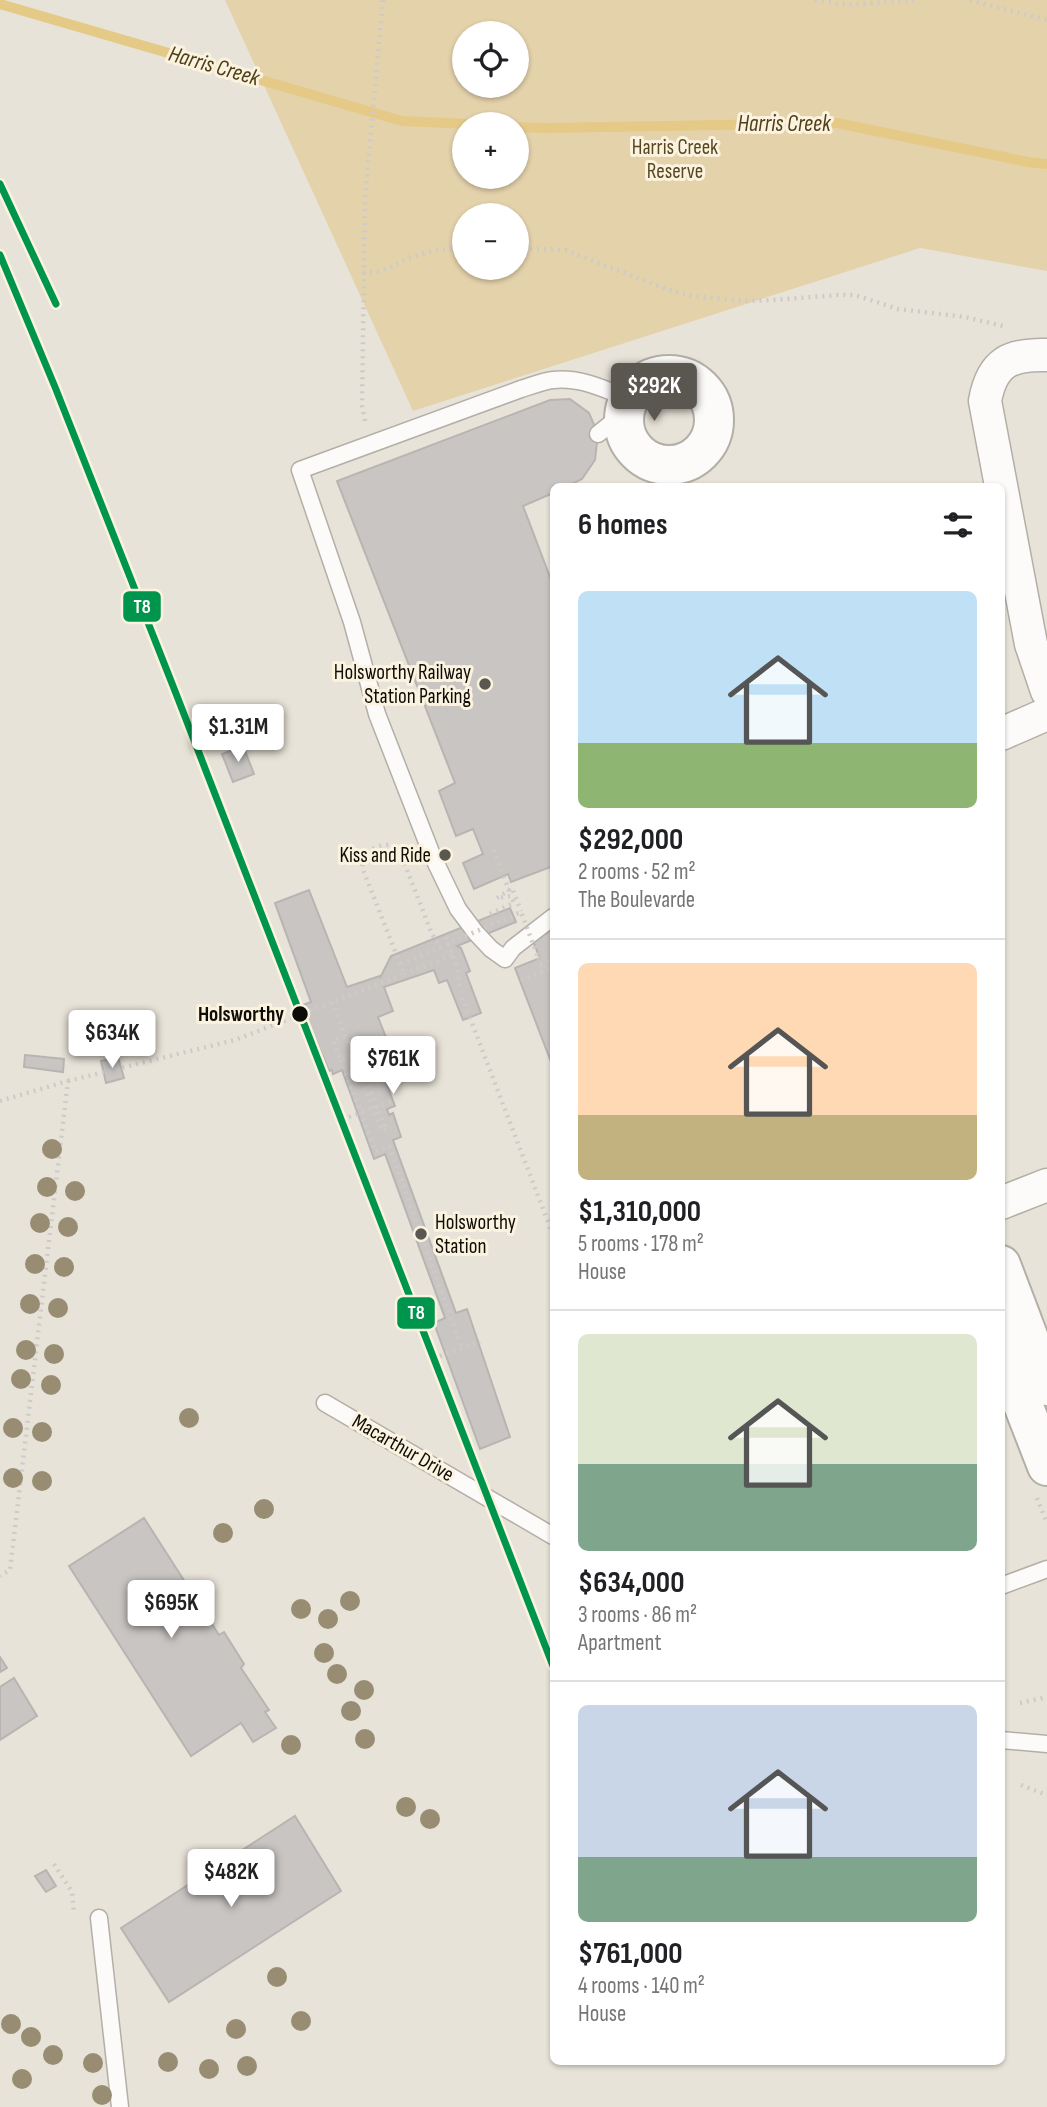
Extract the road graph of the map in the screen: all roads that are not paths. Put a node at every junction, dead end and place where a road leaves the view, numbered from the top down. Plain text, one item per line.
1 (1047, 355) edge
2 (617, 415) junction
3 (700, 471) edge
4 (653, 473) edge
5 (1001, 483) edge
6 (1005, 507) edge
7 (1047, 691) edge
8 (1047, 714) edge
9 (1005, 732) edge
10 (550, 919) edge
11 (1047, 1185) edge
12 (1005, 1201) edge
13 (1005, 1276) edge
14 (1005, 1358) edge
15 (1047, 1386) edge
16 (325, 1402) dead end
17 (1047, 1466) edge
18 (550, 1534) edge
19 (1047, 1569) edge
20 (1005, 1585) edge
21 (1005, 1740) edge
22 (1047, 1744) edge
23 (99, 1918) dead end
24 (121, 2107) edge

1 - 5 street
2 - 3 street
2 - 4 street
2 - 10 lane
3 - 4 street
6 - 7 street
8 - 9 street
11 - 12 street
13 - 15 street
14 - 17 street
16 - 18 lane, Macarthur Drive
19 - 20 lane
21 - 22 lane
23 - 24 lane

